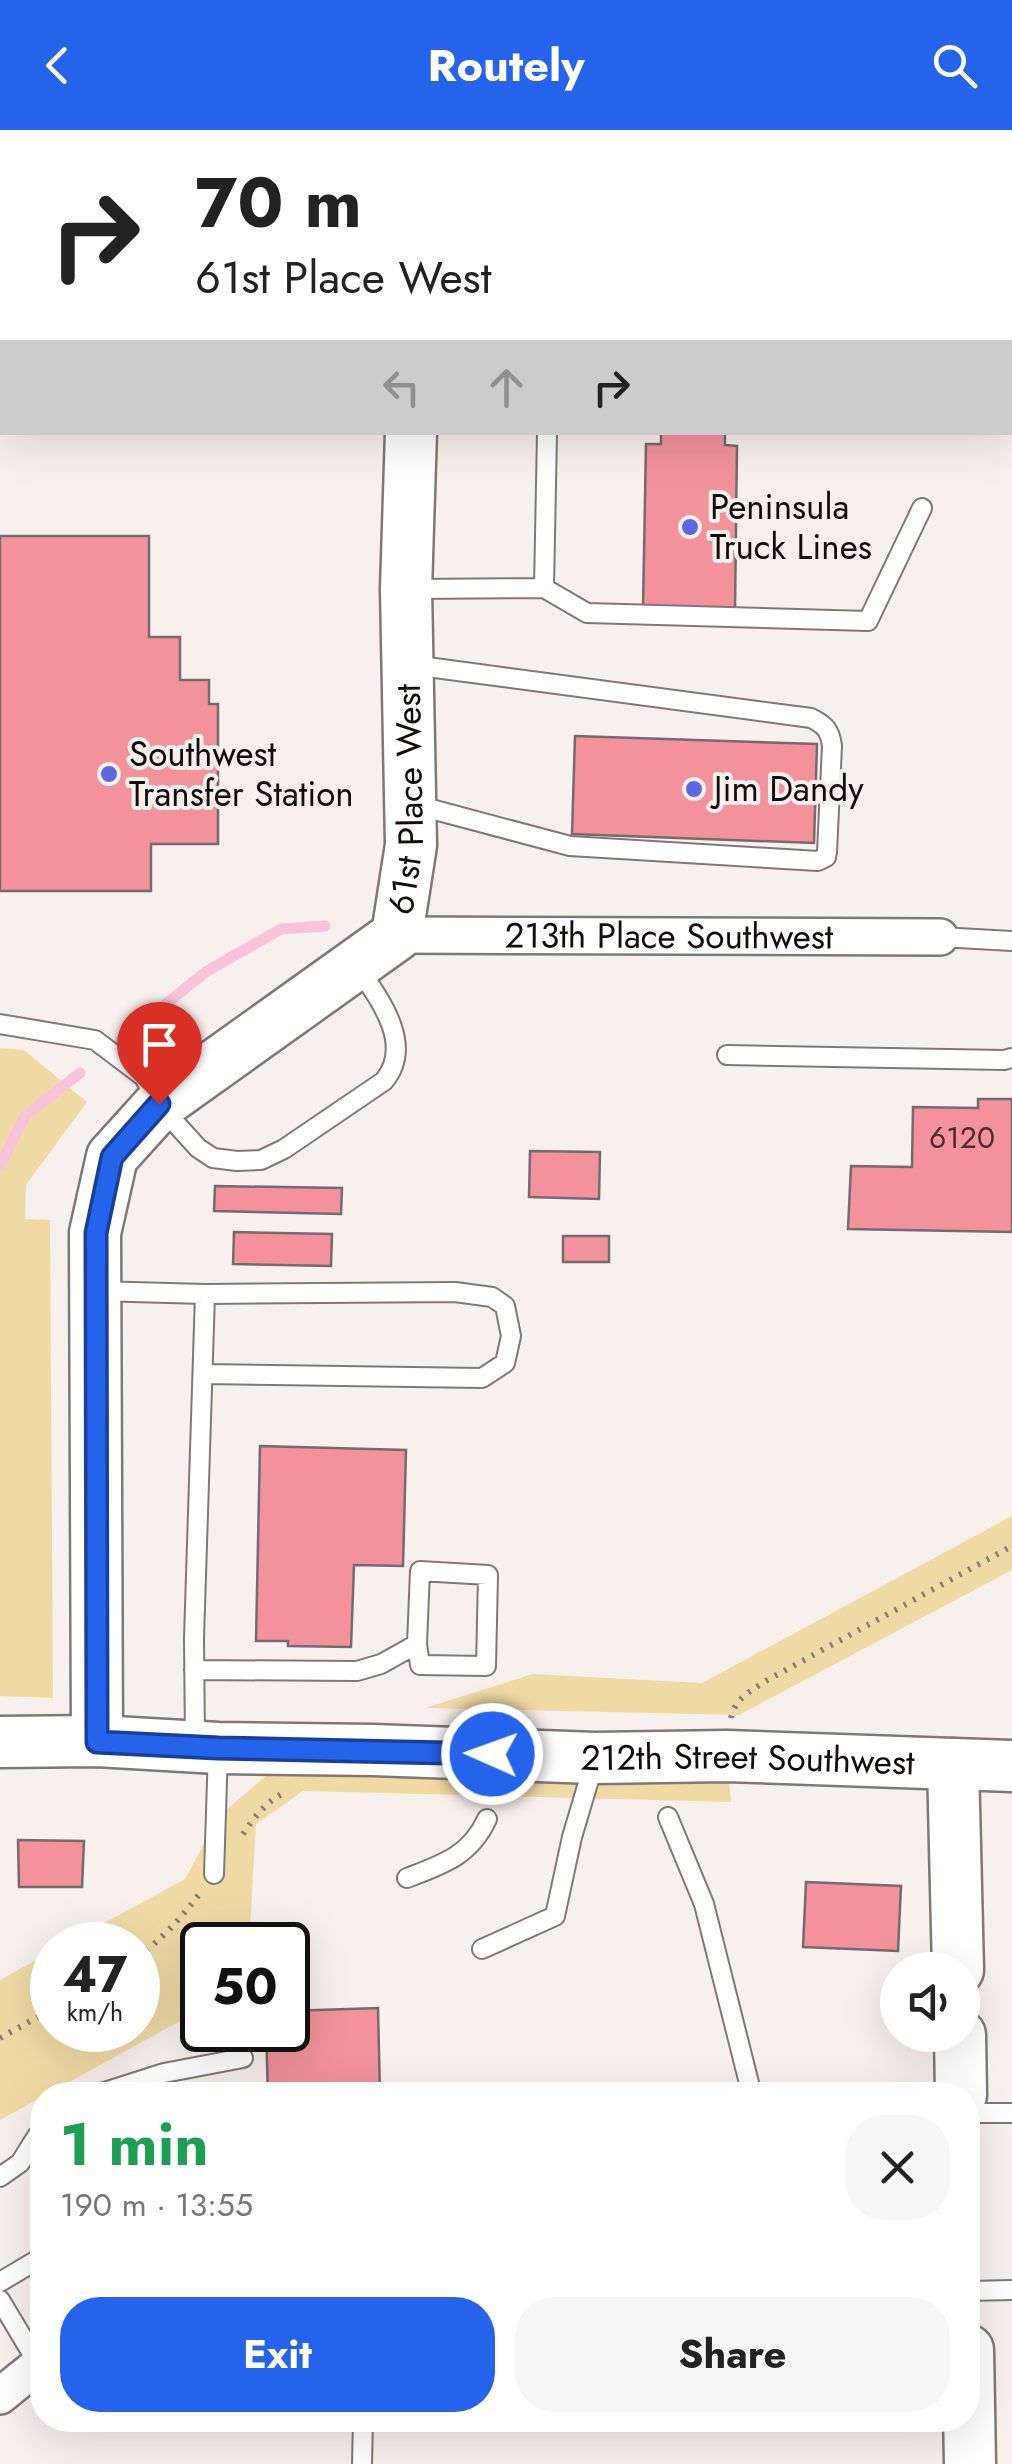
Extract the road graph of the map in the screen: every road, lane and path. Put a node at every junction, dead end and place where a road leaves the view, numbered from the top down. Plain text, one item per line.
1 (411, 435) edge
2 (547, 435) edge
3 (922, 508) dead end
4 (544, 588) junction
5 (406, 590) junction
6 (408, 664) junction
7 (410, 804) junction
8 (398, 936) junction
9 (940, 936) joint
10 (1012, 940) edge
11 (356, 964) junction
12 (0, 1024) edge
13 (726, 1055) dead end
14 (1012, 1058) edge
15 (159, 1104) junction
16 (96, 1292) junction
17 (206, 1294) junction
18 (203, 1374) junction
19 (1012, 1546) edge
20 (417, 1644) junction
21 (194, 1670) junction
22 (728, 1730) dead end
23 (0, 1742) edge
24 (97, 1742) junction
25 (207, 1747) junction
26 (595, 1758) junction
27 (953, 1764) junction
28 (1012, 1766) edge
29 (668, 1817) dead end
30 (487, 1820) dead end
31 (214, 1874) joint
32 (408, 1878) dead end
33 (160, 1940) edge
34 (482, 1949) dead end
35 (958, 1952) edge
36 (30, 2021) edge
37 (0, 2038) edge
38 (960, 2052) edge
39 (243, 2058) dead end
40 (134, 2082) edge
41 (749, 2082) edge
42 (961, 2082) edge
43 (980, 2113) edge
44 (1012, 2113) edge
45 (30, 2146) edge
46 (0, 2177) edge
47 (30, 2263) edge
48 (0, 2282) edge
49 (1012, 2290) edge
50 (980, 2291) edge
51 (0, 2300) edge
52 (30, 2347) edge
53 (30, 2372) edge
54 (2, 2393) edge
55 (363, 2432) edge
56 (969, 2432) edge
57 (362, 2464) edge
58 (970, 2464) edge

1 - 5 street, 61st Place West
2 - 4 lane
3 - 4 lane
4 - 5 lane
5 - 6 street, 61st Place West
6 - 7 street, 61st Place West
6 - 7 lane
7 - 8 street, 61st Place West
8 - 9 street, 213th Place Southwest
8 - 11 street, 61st Place West
9 - 10 lane
11 - 15 street, 61st Place West
11 - 15 lane
12 - 15 lane
13 - 14 lane
15 - 16 street, 61st Place West
16 - 17 lane
16 - 24 street, 61st Place West
17 - 18 lane
17 - 18 lane
18 - 21 lane
19 - 22 path
20 - 20 lane
20 - 21 lane
21 - 25 lane
23 - 24 street, 212th Street Southwest
24 - 25 street, 212th Street Southwest
25 - 26 street, 212th Street Southwest
25 - 31 lane
26 - 27 street, 212th Street Southwest
26 - 34 lane
27 - 28 street, 212th Street Southwest
27 - 35 street
29 - 41 lane
30 - 32 lane
31 - 33 path
36 - 37 path
38 - 42 street
39 - 40 lane
43 - 44 lane
45 - 46 lane
47 - 48 lane
49 - 50 lane
51 - 52 lane
53 - 54 street
55 - 57 lane
56 - 58 street

